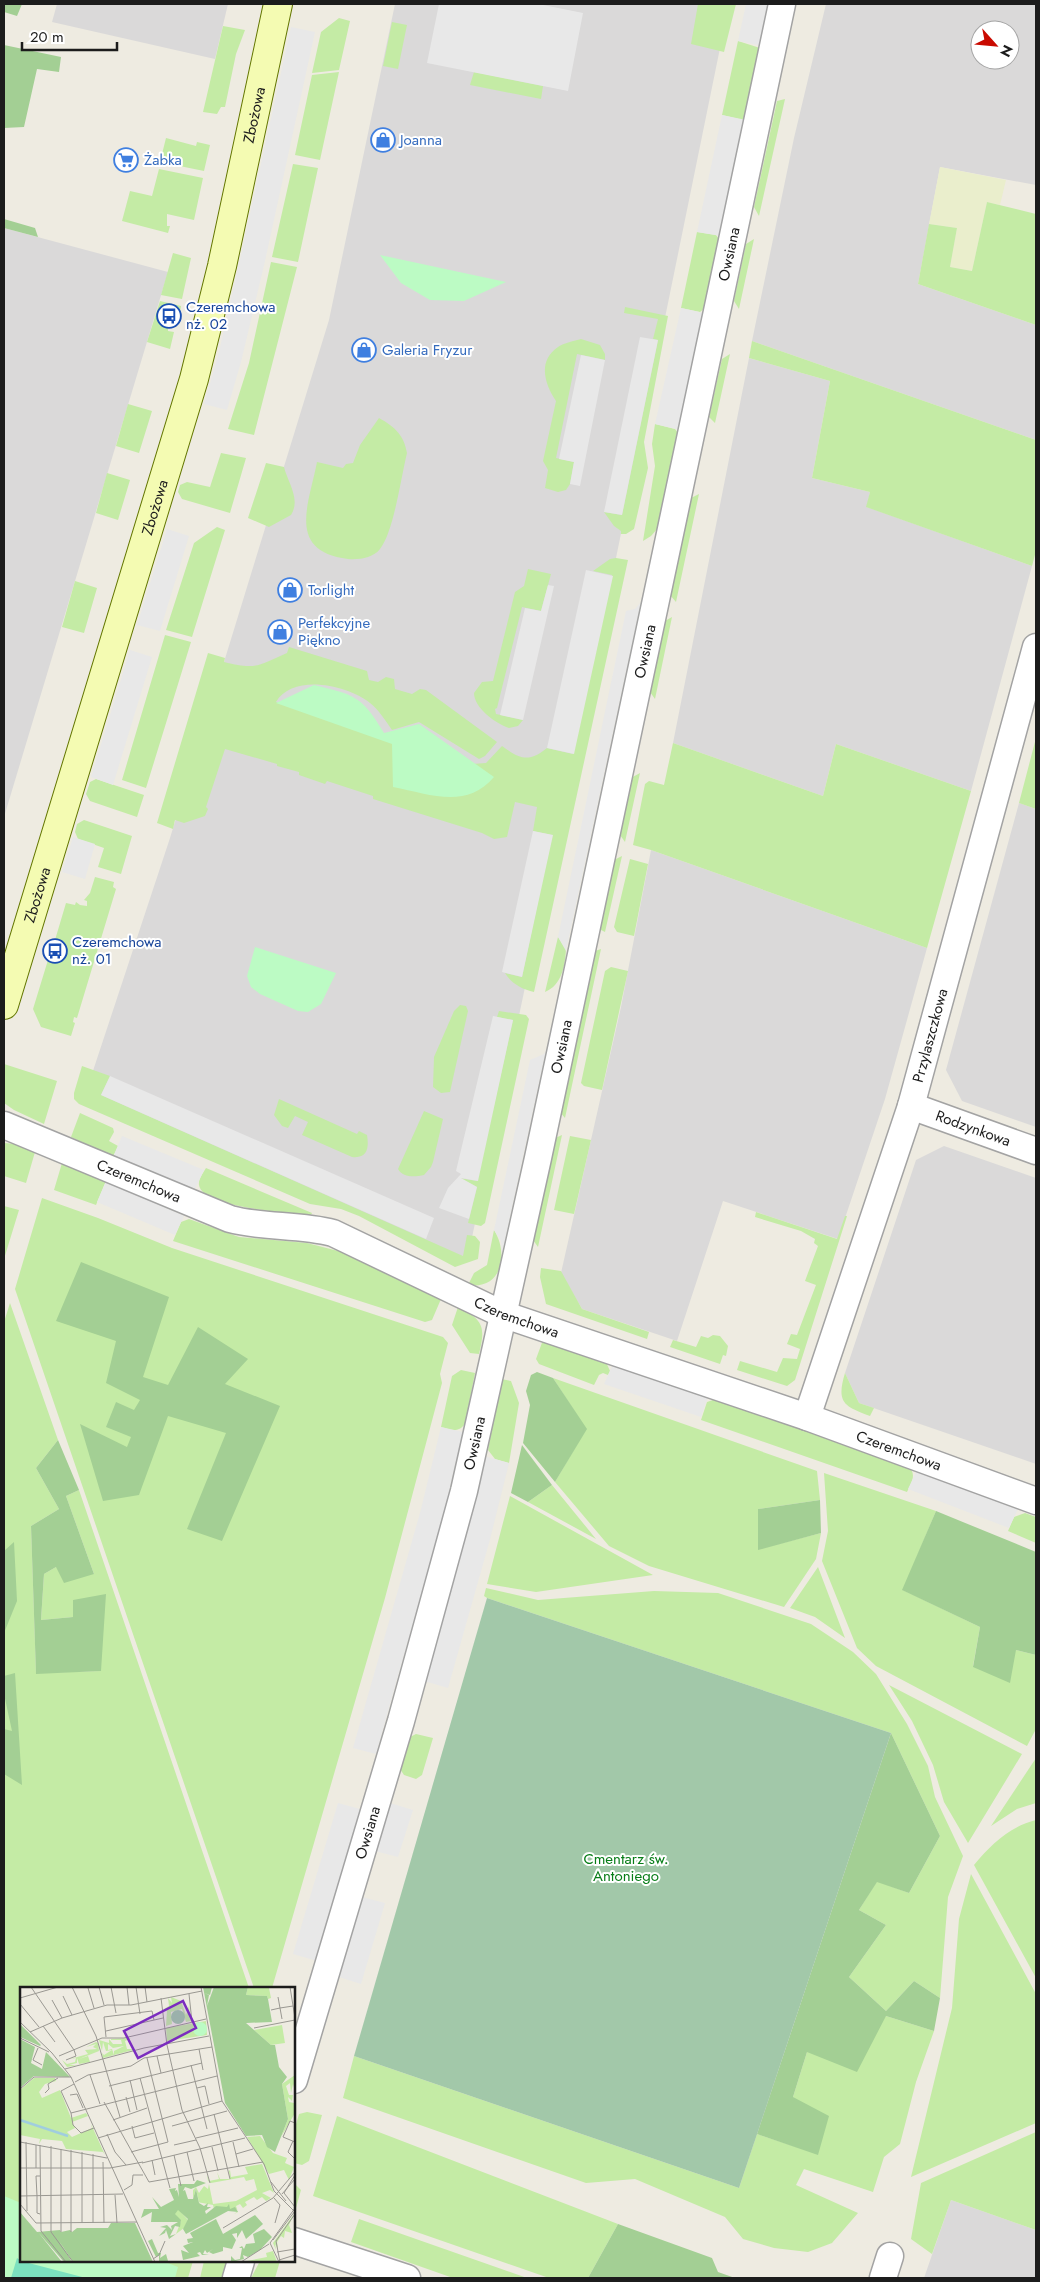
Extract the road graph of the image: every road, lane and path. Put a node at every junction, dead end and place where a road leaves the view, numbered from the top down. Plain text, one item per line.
1 (278, 4) edge
2 (782, 4) edge
3 (1036, 647) edge
4 (4, 1005) edge
5 (910, 1106) junction
6 (4, 1125) edge
7 (1036, 1151) edge
8 (502, 1314) junction
9 (807, 1418) junction
10 (1036, 1502) edge
11 (295, 2077) edge
12 (295, 2241) edge
13 (241, 2262) edge
14 (236, 2278) edge
15 (406, 2278) edge

1 - 4 street, Zbożowa
2 - 8 street, Owsiana
3 - 5 street, Przylaszczkowa
5 - 7 street, Rodzynkowa
5 - 9 street, Przylaszczkowa
6 - 8 street, Czeremchowa
8 - 9 street, Czeremchowa
8 - 11 street, Owsiana
9 - 10 street, Czeremchowa
12 - 15 street
13 - 14 street

